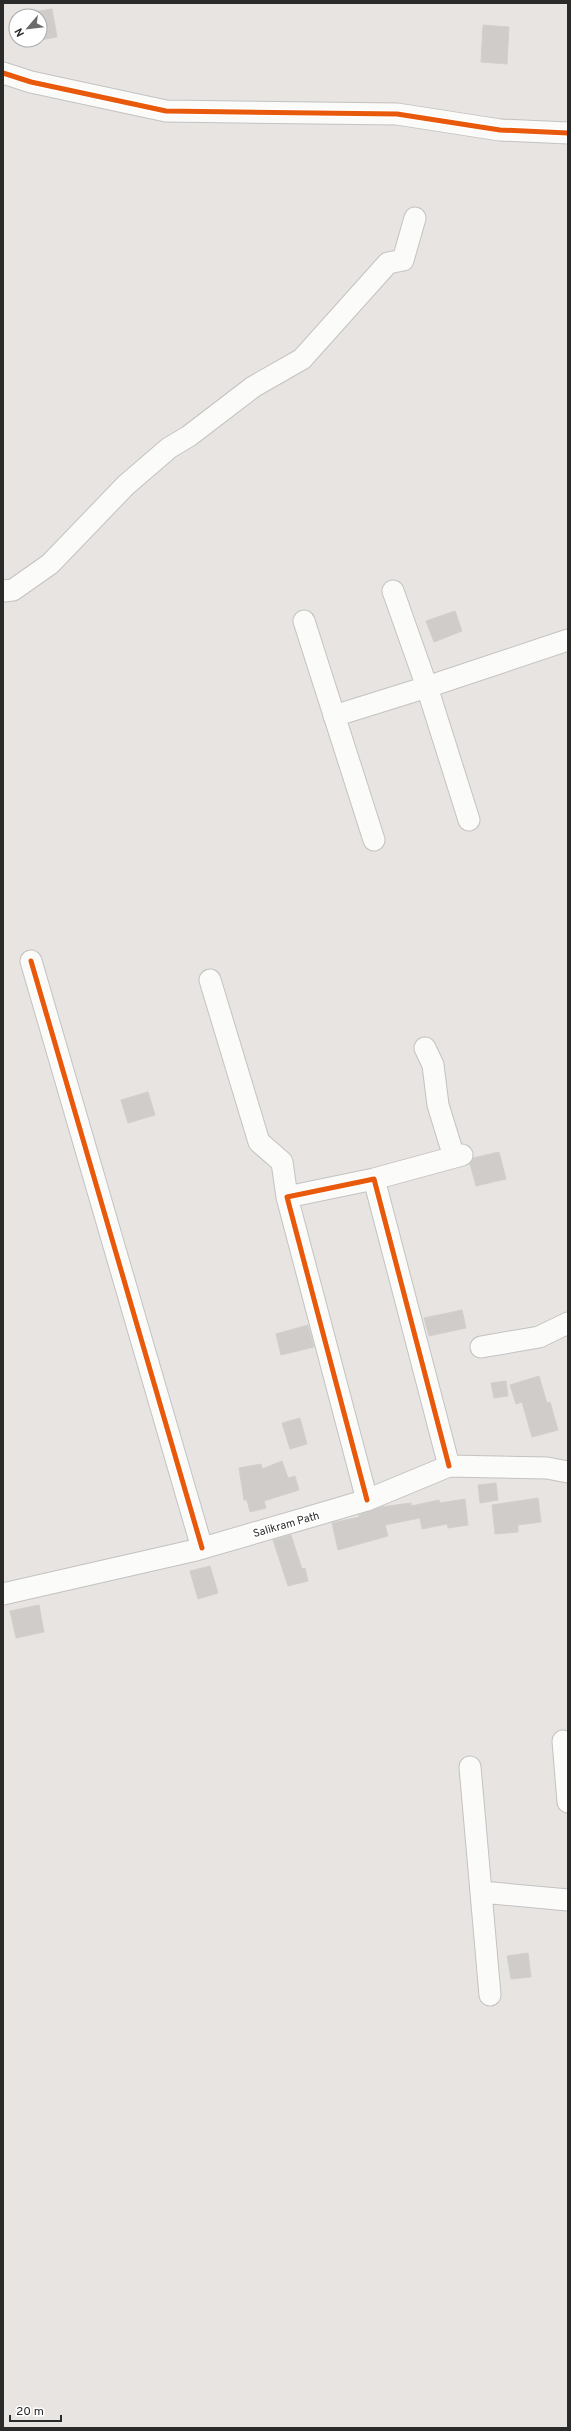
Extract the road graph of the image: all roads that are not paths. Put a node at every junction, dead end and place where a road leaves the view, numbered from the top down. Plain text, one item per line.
1 (3, 73) edge
2 (568, 133) edge
3 (415, 218) dead end
4 (3, 591) edge
5 (393, 591) dead end
6 (304, 621) dead end
7 (568, 640) edge
8 (427, 687) junction
9 (334, 716) junction
10 (469, 820) dead end
11 (374, 840) dead end
12 (31, 961) dead end
13 (210, 980) dead end
14 (426, 1048) dead end
15 (374, 1179) junction
16 (287, 1198) junction
17 (568, 1323) edge
18 (481, 1347) dead end
19 (449, 1466) junction
20 (568, 1472) edge
21 (367, 1500) junction
22 (202, 1548) junction
23 (3, 1594) edge
24 (563, 1741) dead end
25 (470, 1767) dead end
26 (568, 1802) edge
27 (481, 1892) junction
28 (568, 1900) edge
29 (490, 1995) dead end

1 - 2 street
3 - 4 street
5 - 8 street
6 - 9 street
7 - 8 street
8 - 9 street
8 - 10 street
9 - 11 street
12 - 22 street
13 - 16 street
14 - 15 street
15 - 16 street
15 - 19 street
16 - 21 street
17 - 18 street
19 - 20 street, Salikram Path
19 - 21 street, Salikram Path
21 - 22 street, Salikram Path
22 - 23 street, Salikram Path
24 - 26 street
25 - 27 street
27 - 28 street
27 - 29 street

